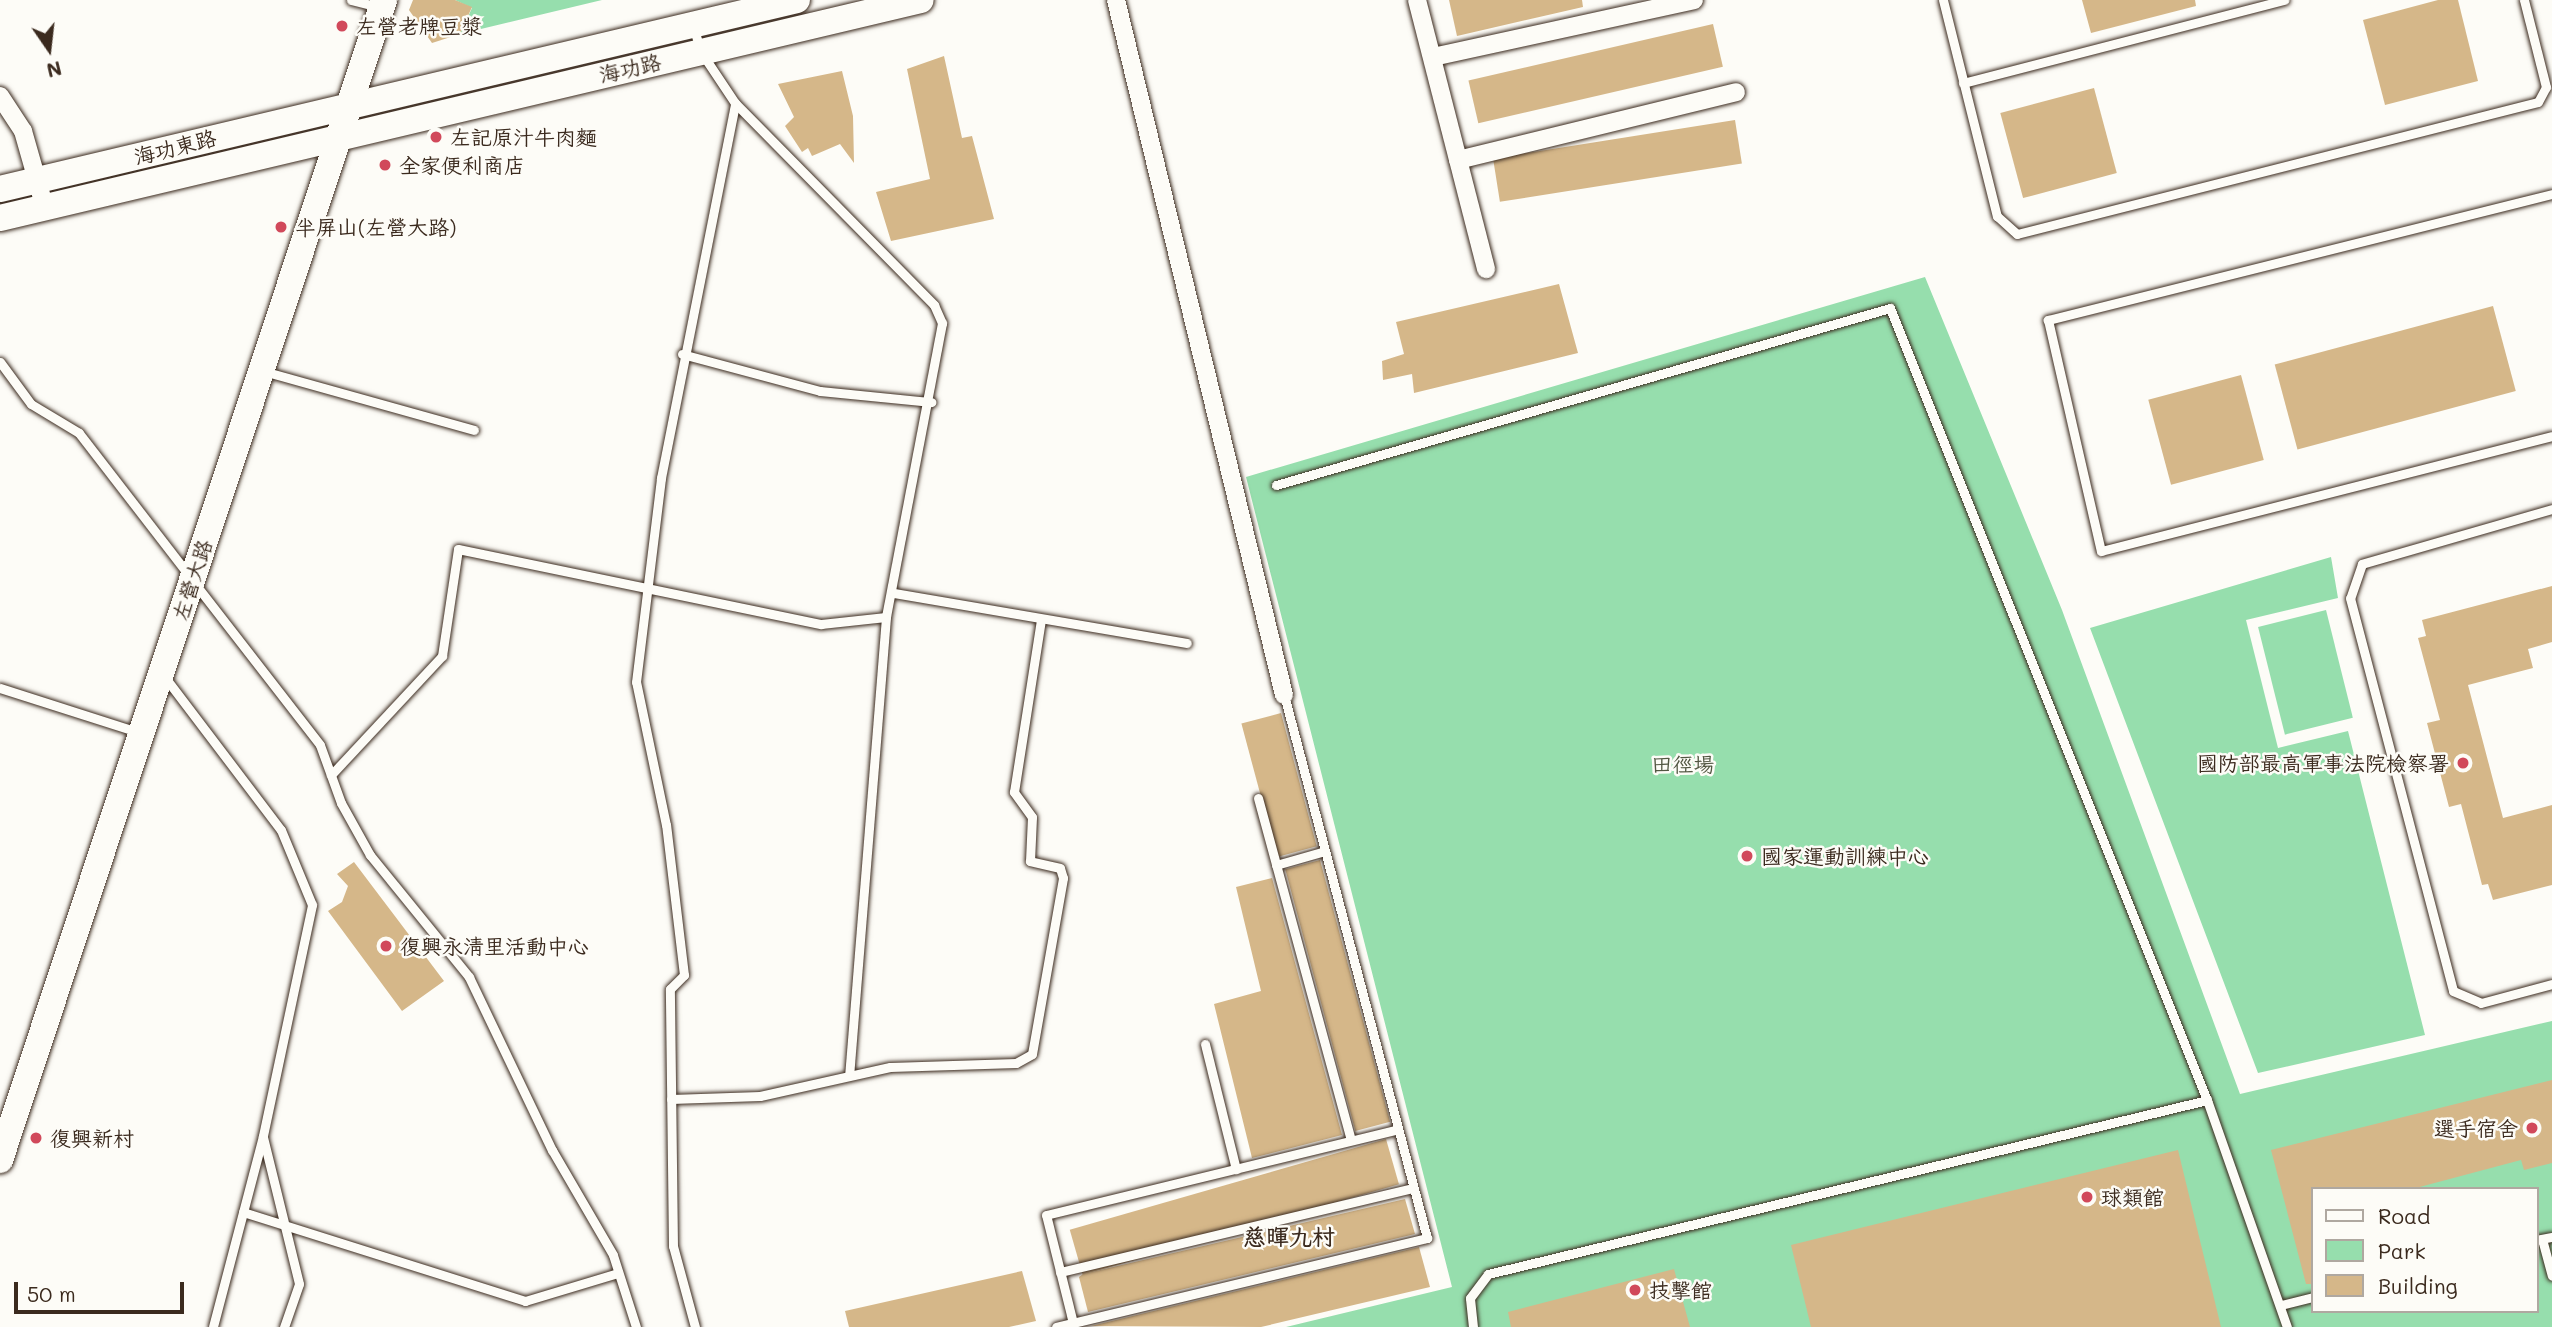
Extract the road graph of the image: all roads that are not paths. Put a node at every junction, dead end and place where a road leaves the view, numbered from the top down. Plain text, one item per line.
1 (351, 0) edge
2 (797, 0) edge
3 (921, 0) edge
4 (1116, 0) edge
5 (1417, 0) edge
6 (1694, 0) edge
7 (1942, 0) edge
8 (2284, 0) edge
9 (2524, 0) edge
10 (383, 4) edge
11 (746, 21) edge
12 (692, 24) junction
13 (701, 52) junction
14 (1433, 57) junction
15 (1964, 83) junction
16 (1736, 92) dead end
17 (0, 96) edge
18 (735, 103) junction
19 (349, 104) junction
20 (339, 137) junction
21 (1458, 160) junction
22 (38, 180) junction
23 (0, 190) edge
24 (2552, 194) edge
25 (45, 208) junction
26 (0, 218) edge
27 (1486, 269) dead end
28 (682, 354) junction
29 (0, 362) edge
30 (261, 370) junction
31 (931, 402) junction
32 (474, 430) dead end
33 (2552, 436) edge
34 (1276, 485) dead end
35 (2552, 509) edge
36 (192, 579) junction
37 (645, 590) junction
38 (894, 593) junction
39 (886, 617) junction
40 (1041, 619) junction
41 (1187, 643) dead end
42 (161, 672) junction
43 (0, 688) edge
44 (1284, 695) joint
45 (141, 733) junction
46 (331, 775) junction
47 (1258, 798) dead end
48 (1325, 852) junction
49 (1276, 865) junction
50 (2552, 984) edge
51 (1205, 1044) dead end
52 (849, 1074) junction
53 (671, 1099) junction
54 (2207, 1100) junction
55 (1398, 1129) junction
56 (263, 1136) junction
57 (1351, 1140) junction
58 (0, 1160) edge
59 (1236, 1169) junction
60 (1413, 1188) junction
61 (243, 1212) junction
62 (285, 1224) junction
63 (2544, 1239) edge
64 (1060, 1272) junction
65 (618, 1273) junction
66 (2552, 1276) edge
67 (2310, 1298) edge
68 (2281, 1305) junction
69 (1073, 1323) junction
70 (213, 1327) edge
71 (284, 1327) edge
72 (636, 1327) edge
73 (695, 1327) edge
74 (1056, 1327) edge
75 (1473, 1327) edge
76 (2287, 1327) edge

1 - 10 lane
2 - 11 street, 海功路
3 - 11 street, 海功路
4 - 44 street
5 - 14 street
6 - 14 street
7 - 15 lane
8 - 15 lane
9 - 15 lane
10 - 19 street, 左營大路
11 - 12 street, 海功路
11 - 13 street, 海功路
12 - 13 lane
12 - 19 street, 海功路
13 - 18 lane
13 - 20 street, 海功路
14 - 21 street
16 - 21 street
17 - 22 street
18 - 28 lane
18 - 31 lane
19 - 20 street, 左營大路
19 - 22 street, 海功東路
20 - 25 street, 海功東路
20 - 30 street, 左營大路
21 - 27 street
22 - 23 street, 海功東路
22 - 25 street
24 - 33 lane
25 - 26 street, 海功東路
28 - 31 lane
28 - 37 lane
29 - 36 lane
30 - 32 lane
30 - 36 street, 左營大路
31 - 38 lane
34 - 54 lane
35 - 50 lane
36 - 42 street, 左營大路
36 - 46 lane
37 - 39 lane
37 - 46 lane
37 - 53 lane
38 - 39 lane
38 - 40 lane
39 - 52 lane
40 - 41 lane
40 - 52 lane
42 - 45 street, 左營大路
42 - 56 lane
43 - 45 lane
44 - 48 lane
45 - 58 street, 左營大路
46 - 65 lane
47 - 49 lane
48 - 49 lane
48 - 55 lane
49 - 57 lane
51 - 59 lane
52 - 53 lane
53 - 73 lane
54 - 68 lane
54 - 75 lane
55 - 57 lane
55 - 60 lane
56 - 61 lane
56 - 62 lane
57 - 59 lane
59 - 64 lane
60 - 64 lane
60 - 69 lane
61 - 62 lane
61 - 70 lane
62 - 65 lane
62 - 71 lane
63 - 66 lane
64 - 69 lane
65 - 72 lane
67 - 68 lane
68 - 76 lane
69 - 74 lane

